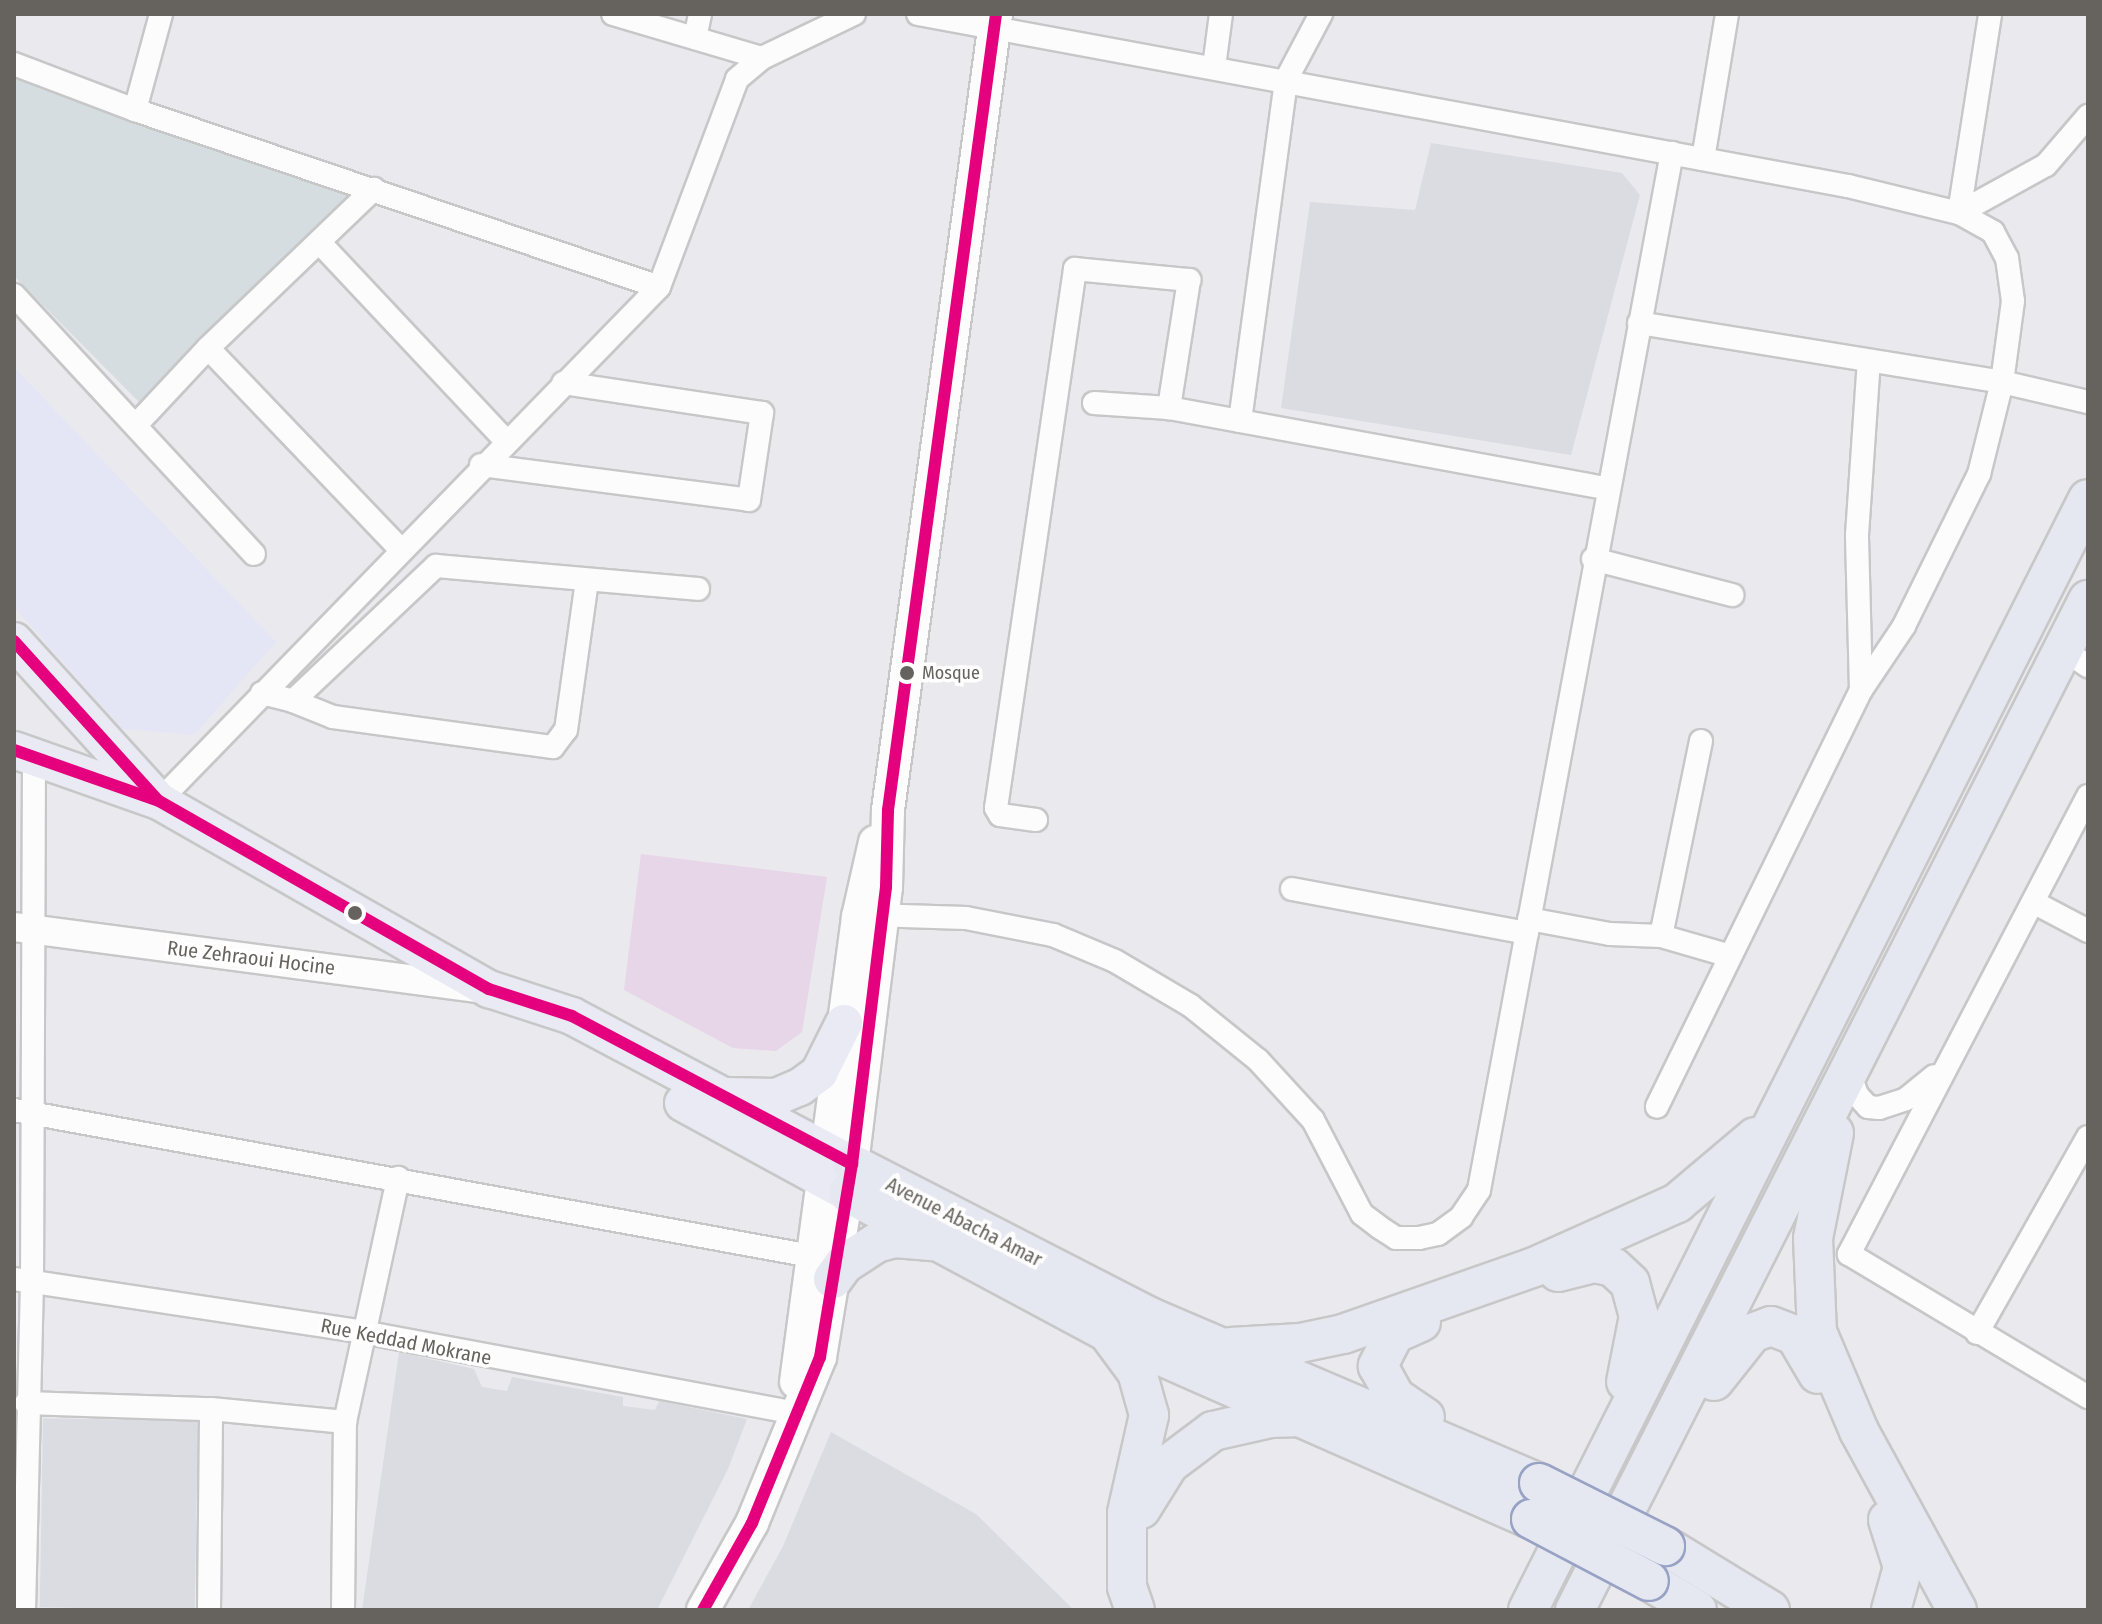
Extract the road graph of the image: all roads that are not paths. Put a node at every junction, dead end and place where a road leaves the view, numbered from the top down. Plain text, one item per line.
1 (161, 14) edge
2 (613, 14) edge
3 (700, 14) edge
4 (854, 14) edge
5 (918, 14) edge
6 (1221, 14) edge
7 (1321, 14) edge
8 (1727, 14) edge
9 (1990, 14) edge
10 (995, 23) edge
11 (695, 38) junction
12 (762, 58) junction
13 (14, 64) edge
14 (1214, 67) junction
15 (1286, 80) junction
16 (135, 110) junction
17 (2088, 116) edge
18 (1672, 153) junction
19 (1703, 159) junction
20 (374, 189) junction
21 (1959, 213) junction
22 (321, 244) junction
23 (659, 287) junction
24 (14, 295) edge
25 (1639, 323) junction
26 (208, 348) junction
27 (1869, 361) junction
28 (2002, 382) junction
29 (563, 383) junction
30 (2088, 402) edge
31 (1094, 403) dead end
32 (1169, 408) junction
33 (1240, 421) junction
34 (136, 425) junction
35 (506, 441) junction
36 (481, 465) junction
37 (1607, 488) junction
38 (2088, 499) edge
39 (401, 550) junction
40 (254, 554) dead end
41 (1593, 559) junction
42 (587, 580) junction
43 (698, 589) dead end
44 (1732, 595) dead end
45 (2088, 600) edge
46 (14, 641) edge
47 (2076, 658) edge
48 (1861, 690) junction
49 (262, 693) junction
50 (293, 701) junction
51 (1701, 741) dead end
52 (24, 755) edge
53 (2088, 796) edge
54 (159, 801) junction
55 (1036, 820) dead end
56 (1292, 889) dead end
57 (2035, 903) junction
58 (870, 915) junction
59 (1528, 926) junction
60 (23, 928) edge
61 (2088, 931) edge
62 (1661, 936) junction
63 (1727, 955) junction
64 (489, 989) junction
65 (844, 1023) junction
66 (1944, 1067) junction
67 (1848, 1070) junction
68 (720, 1095) junction
69 (1657, 1107) dead end
70 (23, 1112) edge
71 (1777, 1115) junction
72 (2088, 1137) edge
73 (837, 1172) junction
74 (398, 1178) junction
75 (933, 1241) junction
76 (822, 1268) junction
77 (23, 1280) edge
78 (363, 1332) junction
79 (1107, 1332) junction
80 (1977, 1333) junction
81 (1220, 1348) junction
82 (2087, 1393) edge
83 (211, 1409) junction
84 (796, 1413) junction
85 (22, 1416) edge
86 (1309, 1417) junction
87 (345, 1422) junction
88 (1481, 1454) junction
89 (1604, 1457) junction
90 (1638, 1487) junction
91 (19, 1497) edge
92 (1535, 1501) junction
93 (1126, 1540) junction
94 (24, 1610) edge
95 (209, 1610) edge
96 (343, 1610) edge
97 (703, 1610) edge
98 (1135, 1610) edge
99 (1528, 1610) edge
100 (1575, 1610) edge
101 (1697, 1610) edge
102 (1770, 1610) edge
103 (1891, 1610) edge
104 (1957, 1610) edge

1 - 16 street
2 - 11 street
3 - 11 street
4 - 12 street
5 - 10 street
6 - 14 street
7 - 15 street
8 - 19 street
9 - 21 street
10 - 14 street
10 - 58 main road
11 - 12 street
12 - 23 street
13 - 16 street
14 - 15 street
15 - 18 street
15 - 33 street
16 - 20 street
17 - 21 street
18 - 19 street
18 - 25 street
19 - 21 street
20 - 22 street
20 - 23 street
21 - 28 street
22 - 26 street
22 - 35 street
23 - 29 street
24 - 34 street
25 - 27 street
25 - 37 street
26 - 34 street
26 - 39 street
27 - 28 street
27 - 48 street
28 - 30 street
28 - 48 street
29 - 35 street
29 - 36 street
31 - 32 street
32 - 33 street
32 - 55 street
33 - 37 street
34 - 40 street
35 - 36 street
36 - 39 street
37 - 41 street
38 - 71 highway
39 - 49 street
41 - 44 street
41 - 59 street
42 - 43 street
42 - 50 street
42 - 50 street
45 - 47 highway
46 - 54 main road
47 - 67 highway
48 - 63 street
49 - 50 street
49 - 54 street
51 - 62 street
52 - 54 main road, Avenue Abacha Amar
52 - 60 street
53 - 57 street
54 - 64 main road, Avenue Abacha Amar
56 - 59 street
57 - 61 street
57 - 66 street
58 - 59 street
58 - 65 main road
58 - 73 main road
59 - 62 street
60 - 64 street, Rue Zehraoui Hocine
60 - 70 street
62 - 63 street
63 - 69 street
64 - 68 main road, Avenue Abacha Amar
64 - 73 main road
65 - 68 main road
65 - 73 main road
66 - 67 street
66 - 80 street
67 - 90 highway
67 - 104 highway
68 - 73 main road, Avenue Abacha Amar
70 - 74 street
70 - 77 street
71 - 81 highway
71 - 89 highway
72 - 80 street
73 - 75 highway
73 - 76 main road
73 - 81 highway, Avenue Abacha Amar
74 - 76 street
74 - 78 street
75 - 76 highway
75 - 79 highway
76 - 84 main road
77 - 78 street, Rue Keddad Mokrane
77 - 85 street
78 - 84 street, Rue Keddad Mokrane
78 - 87 street
79 - 86 highway
79 - 93 highway
80 - 82 street
81 - 88 highway, Avenue Abacha Amar
83 - 85 street
83 - 87 street
83 - 95 street
84 - 97 main road
85 - 91 street
86 - 92 highway
86 - 93 highway
87 - 96 street
88 - 89 highway
88 - 92 highway, Avenue Abacha Amar
89 - 99 highway
90 - 100 highway
90 - 103 highway
91 - 94 street
92 - 101 highway, bridge
92 - 102 highway, bridge
93 - 98 highway

